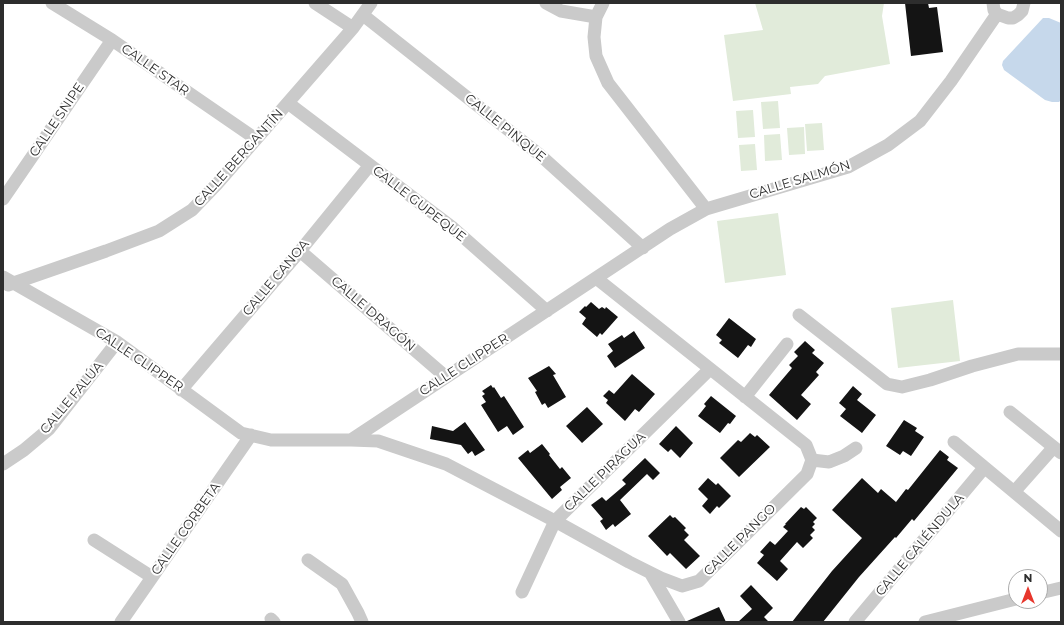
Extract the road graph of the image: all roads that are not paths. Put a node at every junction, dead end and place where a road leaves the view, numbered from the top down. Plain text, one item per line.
1 (52, 3) edge
2 (316, 3) edge
3 (371, 3) edge
4 (546, 3) edge
5 (603, 3) edge
6 (1024, 3) edge
7 (995, 8) edge
8 (363, 15) junction
9 (596, 17) junction
10 (352, 28) junction
11 (112, 40) junction
12 (288, 103) junction
13 (256, 139) junction
14 (370, 166) junction
15 (3, 199) edge
16 (706, 209) junction
17 (643, 248) junction
18 (300, 251) junction
19 (596, 278) junction
20 (6, 282) edge
21 (547, 311) junction
22 (799, 314) dead end
23 (117, 342) junction
24 (786, 344) dead end
25 (1061, 354) edge
26 (710, 369) junction
27 (446, 377) junction
28 (182, 390) junction
29 (745, 397) junction
30 (1010, 412) dead end
31 (251, 435) junction
32 (351, 440) junction
33 (954, 442) dead end
34 (856, 448) dead end
35 (1057, 450) edge
36 (812, 460) junction
37 (3, 464) edge
38 (984, 468) junction
39 (1014, 492) junction
40 (555, 521) junction
41 (1061, 531) edge
42 (94, 540) dead end
43 (308, 560) dead end
44 (652, 574) junction
45 (152, 577) junction
46 (1061, 588) edge
47 (1048, 591) edge
48 (522, 592) dead end
49 (1008, 601) edge
50 (121, 622) edge
51 (362, 622) edge
52 (679, 622) edge
53 (856, 622) edge
54 (926, 622) edge

1 - 11 street, CALLE STAR
2 - 10 street
3 - 8 street, CALLE BERGANTÍN
4 - 9 street
5 - 9 street
6 - 7 street
7 - 16 street, CALLE SALMÓN
8 - 10 street, CALLE BERGANTÍN
8 - 17 street, CALLE PINQUE
9 - 16 street
10 - 12 street, CALLE BERGANTÍN
11 - 13 street, CALLE STAR
11 - 15 street, CALLE SNIPE
12 - 13 street, CALLE BERGANTÍN
12 - 14 street, CALLE GUPEQUE
13 - 20 street, CALLE BERGANTÍN
14 - 18 street, CALLE CANOA
14 - 21 street, CALLE GUPEQUE
16 - 17 street, CALLE CLIPPER
17 - 19 street, CALLE CLIPPER
18 - 27 street, CALLE DRAGÓN
18 - 28 street, CALLE CANOA
19 - 21 street, CALLE CLIPPER
19 - 26 street
20 - 23 street, CALLE CLIPPER
21 - 27 street, CALLE CLIPPER
22 - 25 street
23 - 28 street, CALLE CLIPPER
23 - 37 street, CALLE FALÚA
24 - 29 street
26 - 29 street
26 - 40 street, CALLE PIRAGUA
27 - 32 street, CALLE CLIPPER
28 - 31 street, CALLE CLIPPER
29 - 36 street
30 - 35 street
31 - 32 street, CALLE CLIPPER
31 - 45 street, CALLE CORBETA
32 - 40 street, CALLE PANGO
33 - 38 street
34 - 36 street
35 - 39 street
36 - 44 street, CALLE PANGO
38 - 39 street
38 - 53 street, CALLE CALÉNDULA
39 - 41 street
40 - 44 street, CALLE PANGO
40 - 48 street, CALLE PIRAGUA
42 - 45 street
43 - 51 street
44 - 52 street
45 - 50 street, CALLE CORBETA
46 - 47 street
49 - 54 street

